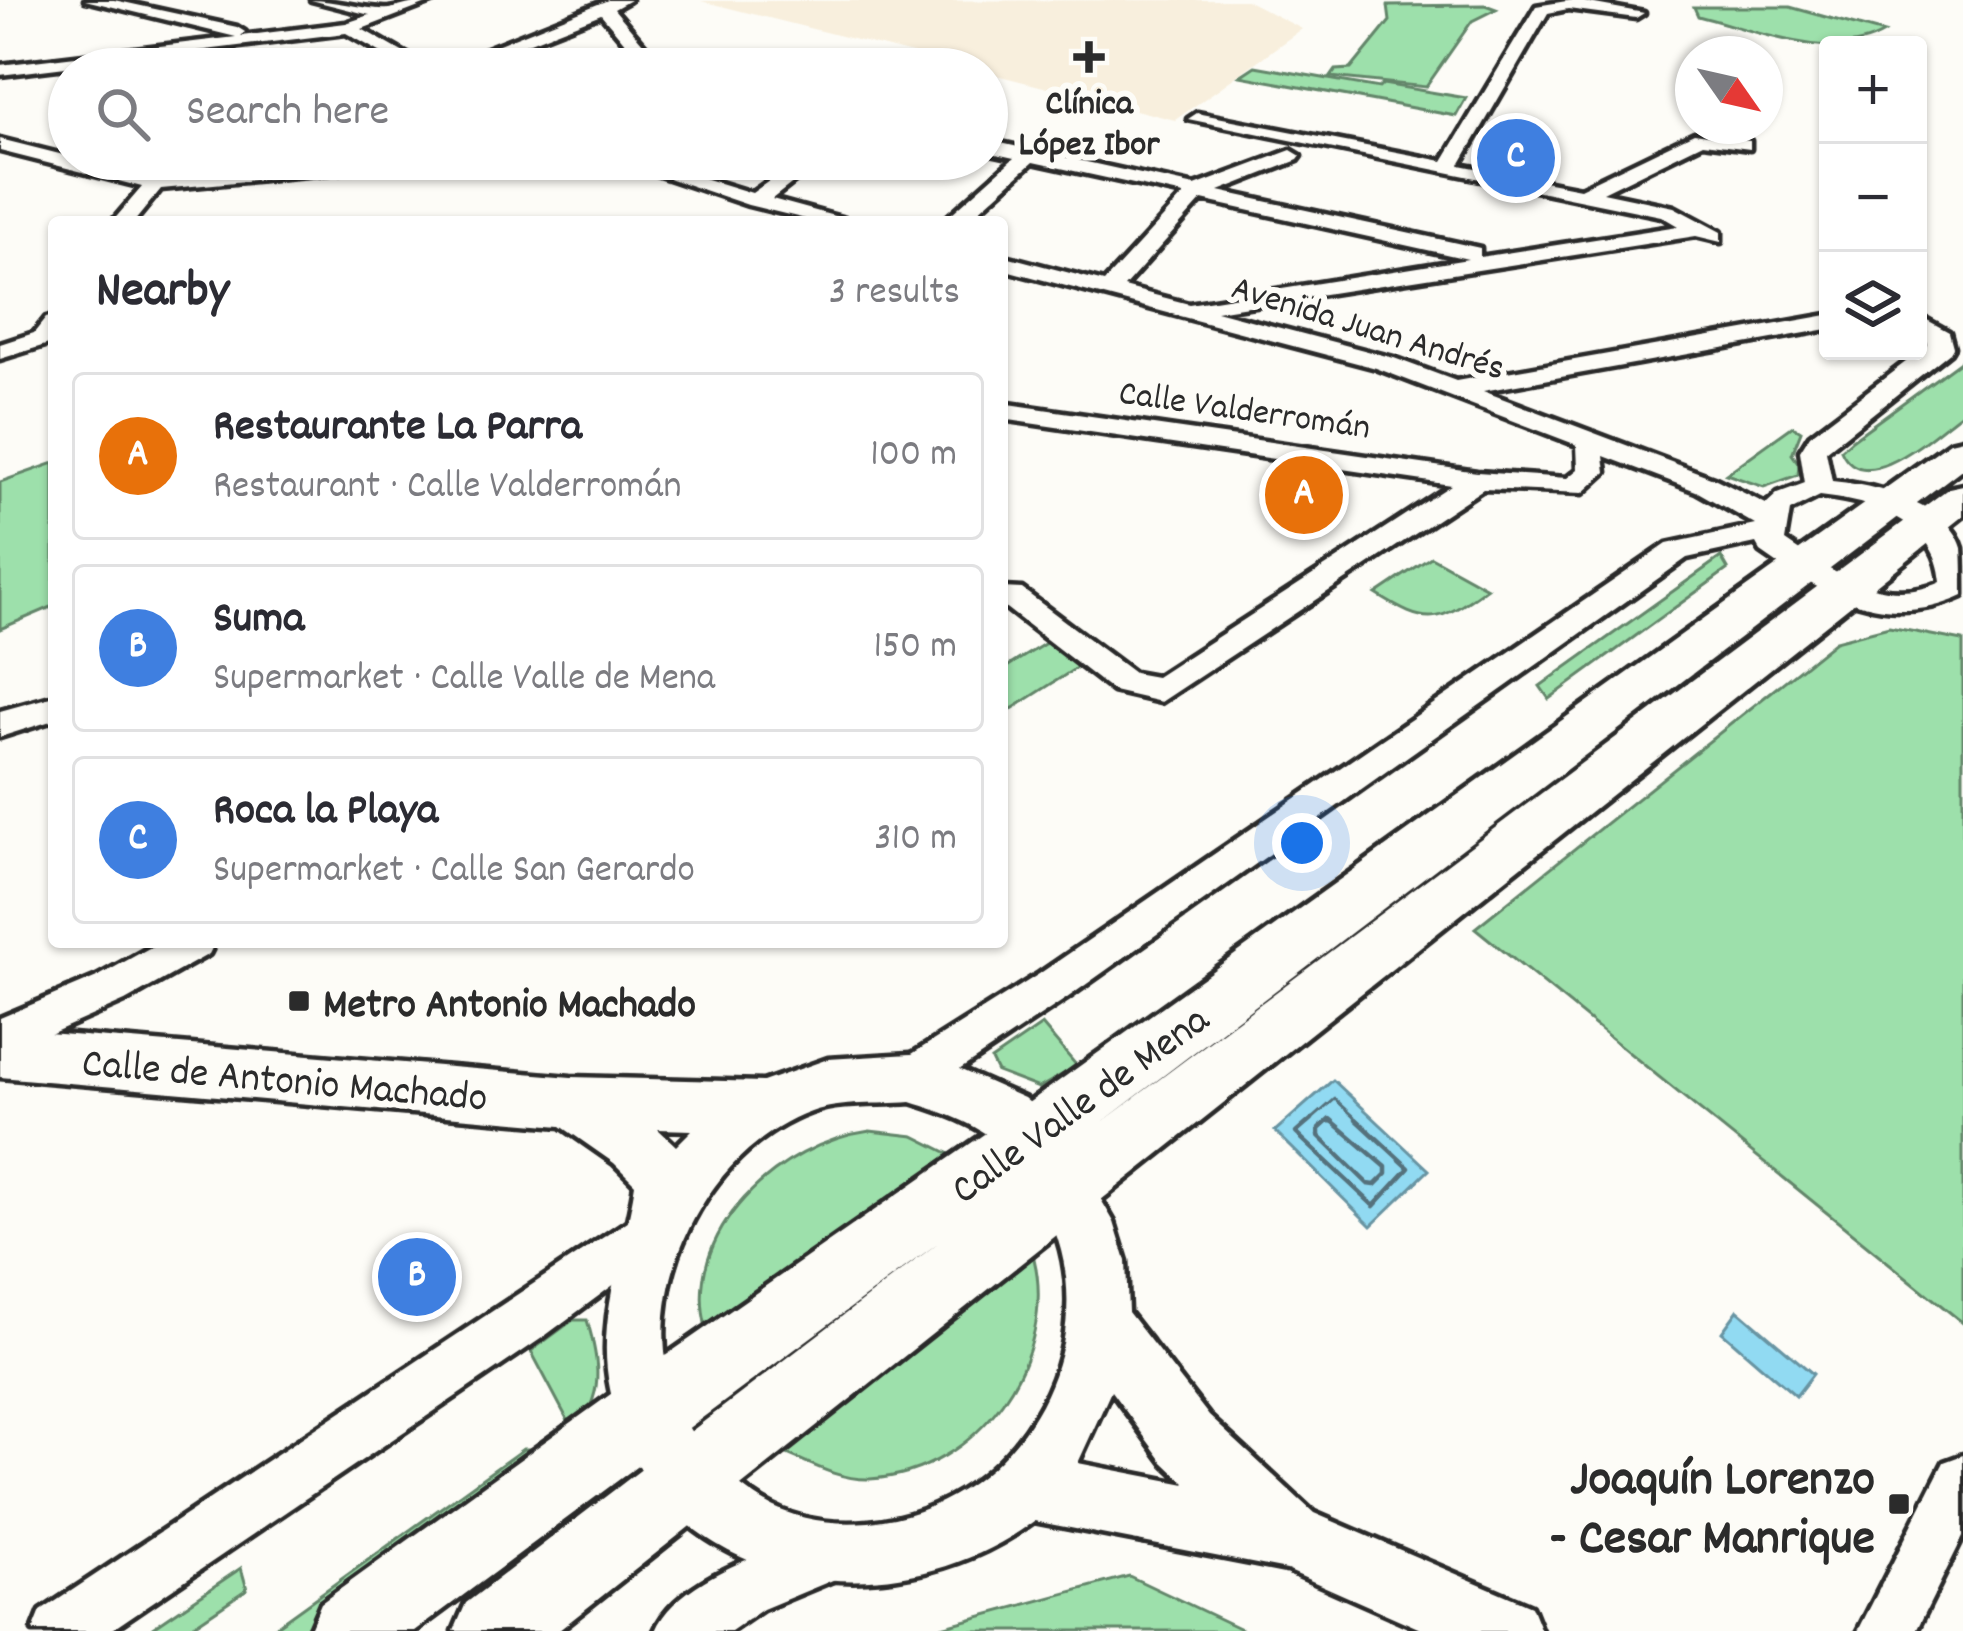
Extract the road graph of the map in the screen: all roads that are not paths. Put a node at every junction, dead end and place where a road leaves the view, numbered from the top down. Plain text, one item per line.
1 (94, 0) edge
2 (319, 0) edge
3 (429, 0) edge
4 (613, 4) edge
5 (1636, 13) dead end
6 (389, 15) junction
7 (349, 28) junction
8 (258, 37) junction
9 (62, 48) edge
10 (172, 48) edge
11 (385, 48) edge
12 (500, 48) edge
13 (642, 48) edge
14 (48, 49) edge
15 (0, 53) edge
16 (48, 64) edge
17 (0, 70) edge
18 (1197, 119) dead end
19 (0, 145) edge
20 (1744, 146) dead end
21 (1008, 150) edge
22 (38, 154) junction
23 (1029, 155) junction
24 (1291, 156) dead end
25 (48, 157) edge
26 (0, 163) edge
27 (1449, 167) junction
28 (1008, 174) edge
29 (139, 180) edge
30 (184, 180) edge
31 (683, 180) edge
32 (794, 180) edge
33 (1001, 180) edge
34 (151, 183) junction
35 (1198, 192) junction
36 (1584, 194) junction
37 (768, 209) edge
38 (127, 216) edge
39 (809, 216) edge
40 (960, 216) edge
41 (1493, 258) junction
42 (1008, 264) edge
43 (1108, 291) junction
44 (1184, 310) junction
45 (1819, 324) edge
46 (1927, 327) edge
47 (48, 338) edge
48 (0, 352) edge
49 (1927, 358) edge
50 (1924, 360) edge
51 (1458, 388) junction
52 (1008, 412) edge
53 (1590, 440) junction
54 (1963, 450) edge
55 (1477, 480) junction
56 (1820, 488) junction
57 (1963, 496) edge
58 (1891, 504) junction
59 (1929, 523) junction
60 (1792, 542) junction
61 (1011, 596) dead end
62 (1961, 599) edge
63 (48, 708) edge
64 (0, 725) edge
65 (185, 948) edge
66 (0, 1037) edge
67 (0, 1053) edge
68 (911, 1078) junction
69 (571, 1102) junction
70 (765, 1107) junction
71 (1048, 1161) junction
72 (658, 1224) junction
73 (1099, 1324) junction
74 (647, 1411) junction
75 (1963, 1481) edge
76 (686, 1484) junction
77 (1023, 1486) junction
78 (1290, 1537) junction
79 (821, 1558) junction
80 (61, 1631) edge
81 (350, 1631) edge
82 (494, 1631) edge
83 (683, 1631) edge
84 (1506, 1631) edge
85 (1886, 1631) edge

1 - 8 street
2 - 6 street
3 - 6 street
4 - 12 street
4 - 13 street
5 - 27 street
6 - 7 street
7 - 8 street
7 - 11 street
8 - 9 street
8 - 10 street
14 - 15 street
16 - 17 street
18 - 27 street
19 - 22 street
20 - 36 street
21 - 23 street
22 - 25 street
22 - 26 street
23 - 28 street
23 - 35 street
24 - 35 street
27 - 36 street
29 - 34 street
30 - 34 street
31 - 37 street
32 - 37 street
33 - 40 street
34 - 38 street
35 - 41 street
35 - 43 street
36 - 41 street
37 - 39 street
41 - 44 street
42 - 43 street, Avenida Juan Andrés
43 - 44 street, Avenida Juan Andrés
44 - 51 street, Avenida Juan Andrés
45 - 51 street
46 - 49 street
47 - 48 street
50 - 56 street
51 - 53 street, Avenida Juan Andrés
52 - 55 street, Calle Valderromán
53 - 55 street, Calle Valderromán
53 - 60 street, Avenida Juan Andrés
54 - 58 main road, Calle Valle de Mena
55 - 61 street
56 - 58 street
56 - 60 street, Calle Valle de Mena
57 - 59 main road, Calle Valle de Mena
58 - 59 street
58 - 60 main road, Calle Valle de Mena
59 - 60 main road, Calle Valle de Mena
59 - 62 street
60 - 62 street, Calle Valle de Mena
60 - 68 street, Calle Valle de Mena
60 - 71 main road, Calle Valle de Mena
63 - 64 street
65 - 66 street
67 - 69 street, Calle de Antonio Machado
68 - 70 street
68 - 71 street
69 - 70 street, Calle de Antonio Machado
69 - 72 street, Calle de Antonio Machado
70 - 72 street
71 - 73 street
71 - 74 main road, Calle Valle de Mena
71 - 76 main road, Calle Valle de Mena
72 - 74 street
72 - 80 street
73 - 77 street
73 - 78 street
74 - 76 street
74 - 81 main road, Calle Valle de Mena
75 - 85 street
76 - 79 street
76 - 82 main road, Calle Valle de Mena
77 - 78 street
77 - 79 street
78 - 84 street
79 - 83 street

